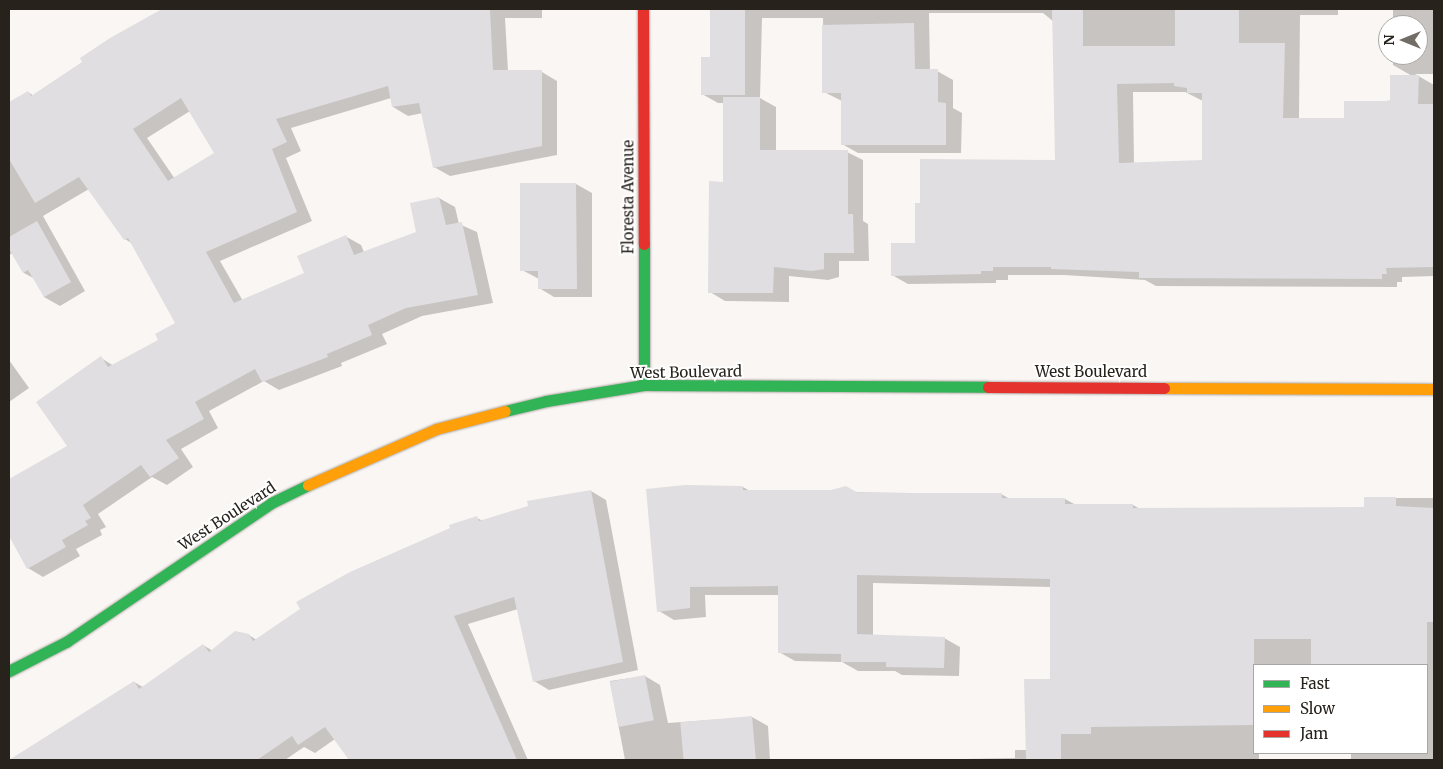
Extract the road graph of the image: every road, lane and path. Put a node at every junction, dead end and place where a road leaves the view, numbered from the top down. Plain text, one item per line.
1 (643, 9) edge
2 (644, 385) junction
3 (1434, 389) edge
4 (9, 671) edge

1 - 2 street, Floresta Avenue
2 - 3 street, West Boulevard
2 - 4 street, West Boulevard

